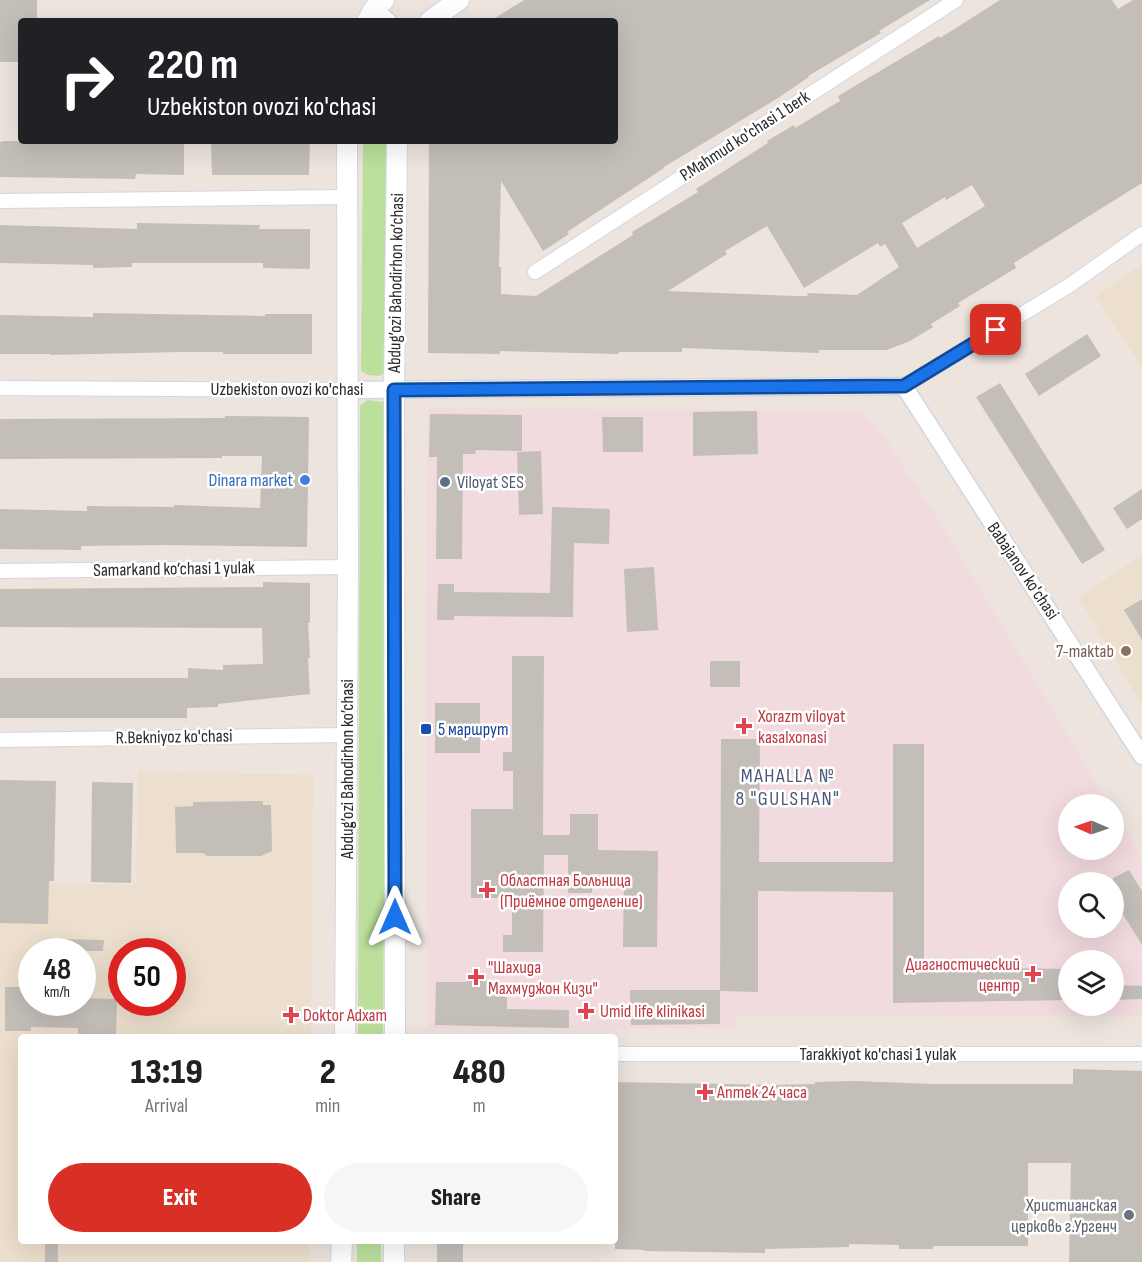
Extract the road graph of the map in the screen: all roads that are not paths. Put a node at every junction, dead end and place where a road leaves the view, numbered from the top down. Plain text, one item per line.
1 (459, 0) edge
2 (956, 0) edge
3 (434, 18) edge
4 (347, 144) edge
5 (397, 144) edge
6 (346, 197) junction
7 (0, 201) edge
8 (1142, 234) edge
9 (535, 272) dead end
10 (904, 386) junction
11 (0, 388) edge
12 (346, 390) junction
13 (394, 390) junction
14 (348, 567) junction
15 (0, 571) edge
16 (348, 735) junction
17 (0, 740) edge
18 (1142, 756) edge
19 (345, 1034) edge
20 (395, 1034) edge
21 (618, 1054) edge
22 (1142, 1054) edge
23 (342, 1244) edge
24 (394, 1244) edge
25 (341, 1262) edge
26 (394, 1262) edge

1 - 3 main road
2 - 9 street, P.Mahmud ko'chasi 1 berk
4 - 6 main road, Abdug’ozi Bahodirhon ko’chasi
5 - 13 main road, Abdug’ozi Bahodirhon ko’chasi
6 - 7 street
6 - 12 main road, Abdug’ozi Bahodirhon ko’chasi
8 - 10 street
10 - 13 street, Uzbekiston ovozi ko'chasi
10 - 18 street, Babajanov ko'chasi
11 - 12 street, Uzbekiston ovozi ko'chasi
12 - 13 street, Uzbekiston ovozi ko'chasi
12 - 14 main road, Abdug’ozi Bahodirhon ko’chasi
13 - 20 main road, Abdug’ozi Bahodirhon ko’chasi
14 - 15 street, Samarkand ko’chasi 1 yulak
14 - 16 main road, Abdug’ozi Bahodirhon ko’chasi
16 - 17 street, R.Bekniyoz ko'chasi
16 - 19 main road, Abdug’ozi Bahodirhon ko’chasi
21 - 22 street, Tarakkiyot ko'chasi 1 yulak
23 - 25 main road
24 - 26 main road

